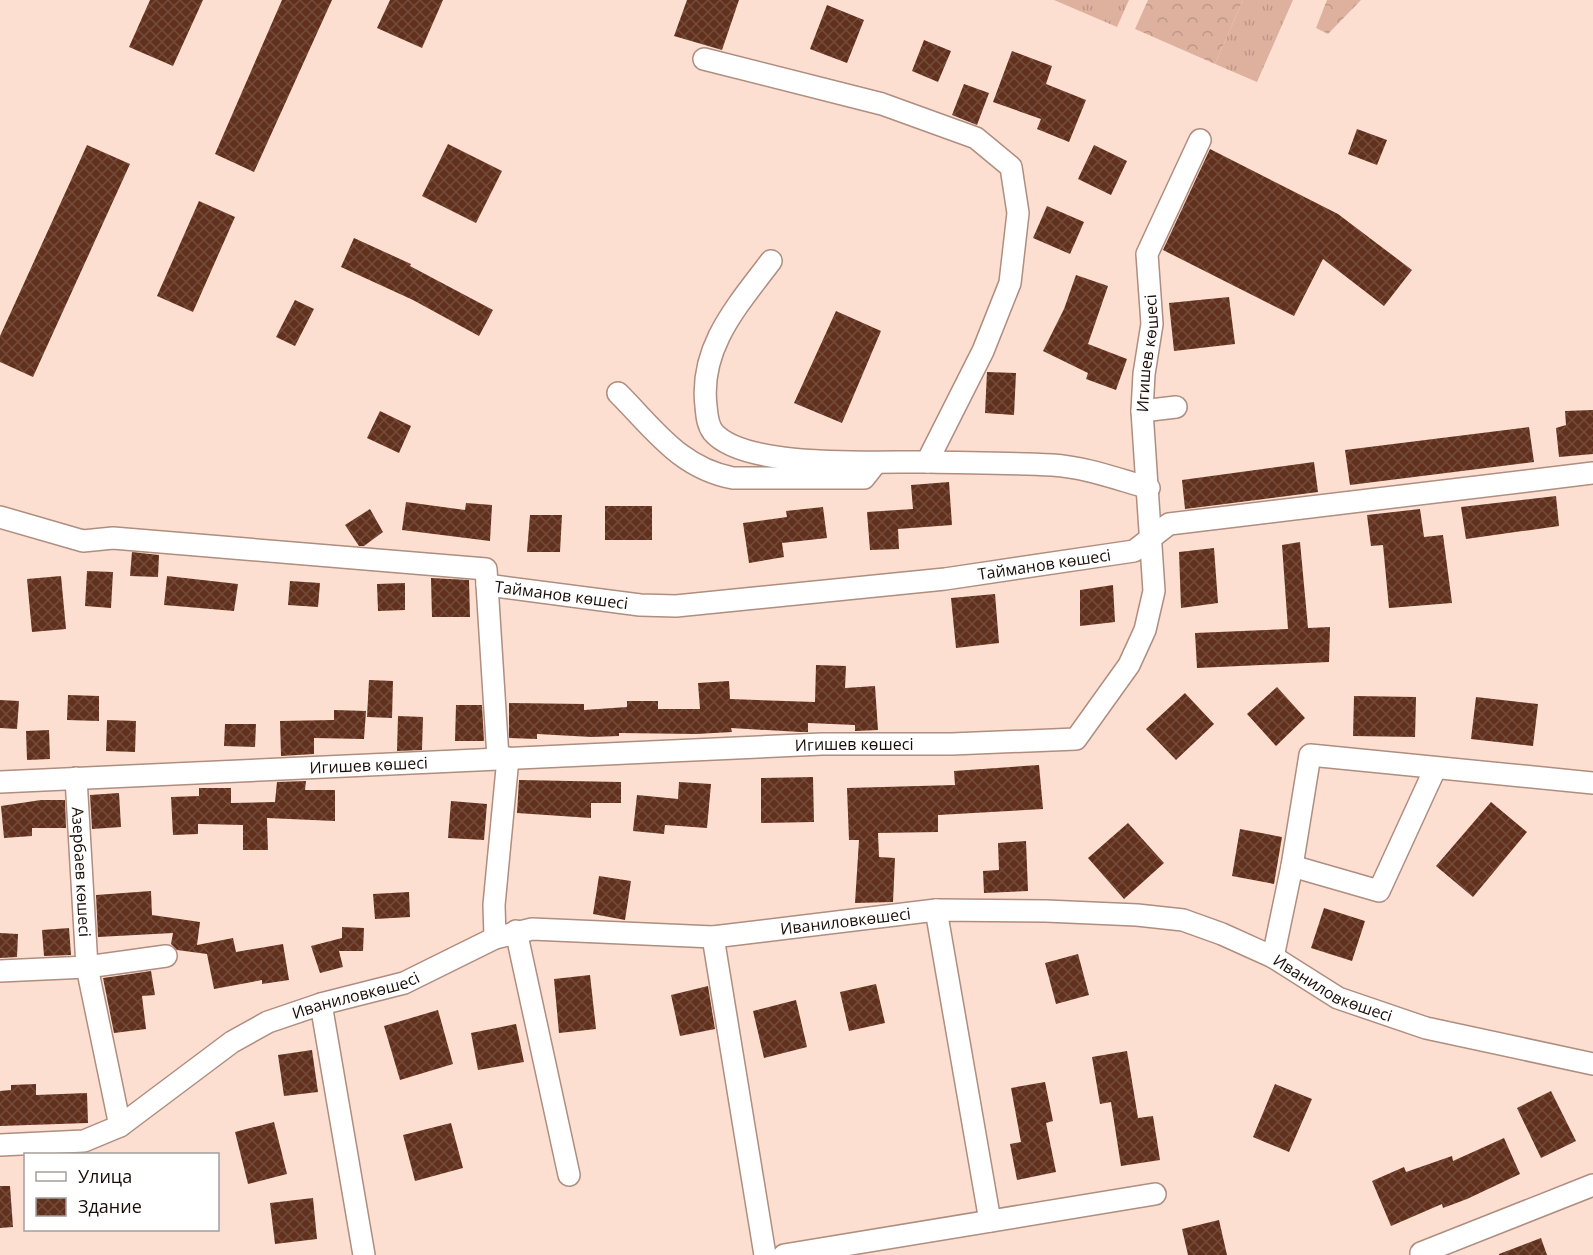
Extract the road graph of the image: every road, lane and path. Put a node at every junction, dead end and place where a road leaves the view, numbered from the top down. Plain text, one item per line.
1 (704, 60) dead end
2 (1200, 140) dead end
3 (771, 261) dead end
4 (618, 393) dead end
5 (1176, 407) dead end
6 (1142, 411) junction
7 (927, 462) junction
8 (875, 464) junction
9 (1593, 473) edge
10 (1149, 488) junction
11 (0, 517) edge
12 (1152, 539) junction
13 (487, 585) junction
14 (503, 758) junction
15 (1434, 769) junction
16 (76, 778) junction
17 (0, 782) edge
18 (1593, 783) edge
19 (1292, 866) junction
20 (936, 910) junction
21 (516, 931) junction
22 (713, 937) junction
23 (495, 938) junction
24 (166, 956) dead end
25 (1273, 957) junction
26 (87, 967) junction
27 (0, 971) edge
28 (321, 1004) junction
29 (1593, 1064) edge
30 (120, 1126) junction
31 (0, 1145) edge
32 (568, 1175) dead end
33 (1593, 1185) edge
34 (1155, 1194) dead end
35 (990, 1221) junction
36 (1421, 1253) dead end
37 (364, 1255) edge
38 (765, 1255) edge
39 (784, 1255) edge

1 - 7 street
2 - 6 street, Игишев көшесі
3 - 8 street
4 - 8 street
5 - 6 street
6 - 10 street, Игишев көшесі
7 - 8 street
7 - 10 street
9 - 12 street, Тайманов көшесі
10 - 12 street, Игишев көшесі
11 - 13 street, Тайманов көшесі
12 - 13 street, Тайманов көшесі
12 - 14 street, Игишев көшесі
13 - 14 street, Тайманов көшесі
14 - 16 street, Игишев көшесі
14 - 23 street, Тайманов көшесі
15 - 18 street
15 - 19 street
15 - 19 street
16 - 17 street, Игишев көшесі
16 - 26 street, Азербаев көшесі
19 - 25 street
20 - 22 street, Иваниловкөшесі
20 - 25 street, Иваниловкөшесі
20 - 35 street
21 - 22 street, Иваниловкөшесі
21 - 23 street, Иваниловкөшесі
21 - 32 street
22 - 38 street
23 - 28 street, Иваниловкөшесі
24 - 26 street
25 - 29 street, Иваниловкөшесі
26 - 27 street
26 - 30 street, Азербаев көшесі
28 - 30 street, Иваниловкөшесі
28 - 37 street
30 - 31 street, Иваниловкөшесі
33 - 36 street
34 - 35 street
35 - 39 street

